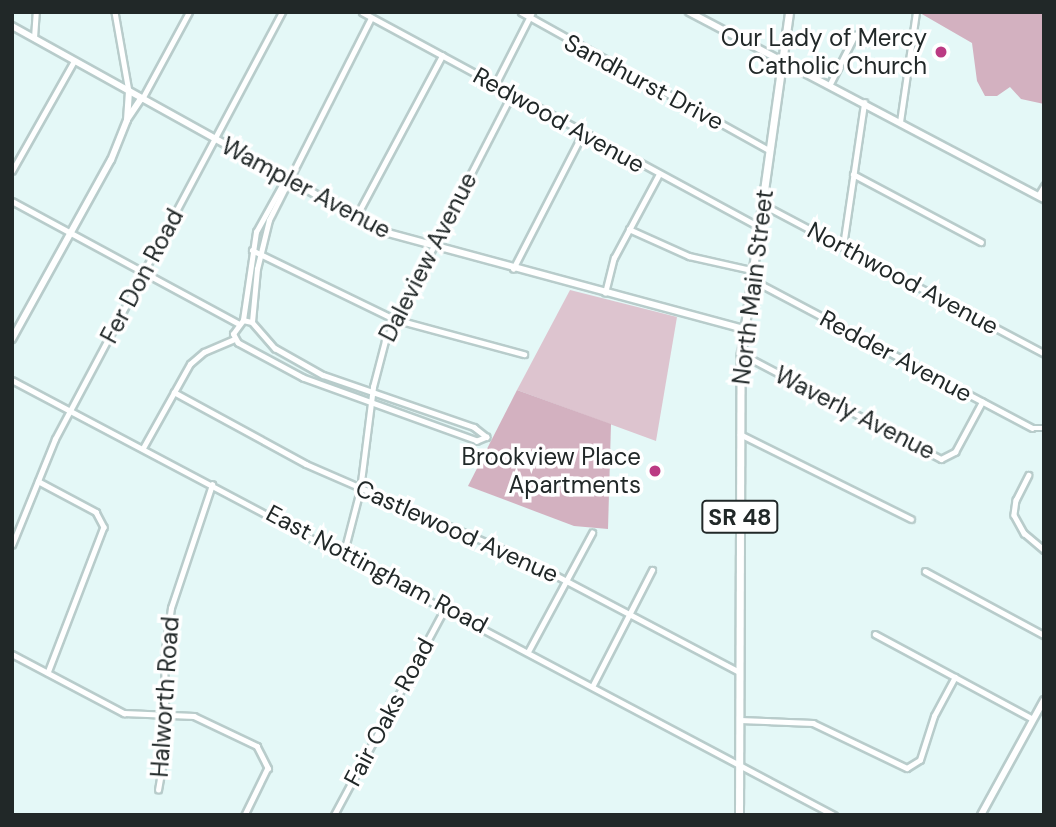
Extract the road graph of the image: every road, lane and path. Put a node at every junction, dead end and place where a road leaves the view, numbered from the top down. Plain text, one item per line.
1 (36, 12) edge
2 (115, 12) edge
3 (189, 12) edge
4 (282, 12) edge
5 (362, 12) edge
6 (521, 12) edge
7 (532, 12) edge
8 (690, 12) edge
9 (789, 12) edge
10 (916, 12) edge
11 (371, 18) junction
12 (528, 18) junction
13 (12, 26) edge
14 (855, 35) dead end
15 (34, 38) junction
16 (442, 56) junction
17 (74, 61) junction
18 (782, 61) junction
19 (830, 84) junction
20 (495, 85) junction
21 (129, 92) junction
22 (512, 94) junction
23 (141, 99) junction
24 (864, 103) junction
25 (127, 120) junction
26 (900, 122) junction
27 (583, 133) junction
28 (215, 139) junction
29 (769, 150) junction
30 (12, 171) edge
31 (659, 174) junction
32 (853, 174) junction
33 (286, 179) junction
34 (1044, 186) edge
35 (1041, 197) edge
36 (12, 201) edge
37 (761, 204) junction
38 (356, 217) junction
39 (758, 226) junction
40 (629, 229) junction
41 (71, 233) junction
42 (981, 242) dead end
43 (843, 246) junction
44 (432, 247) junction
45 (252, 250) junction
46 (260, 253) junction
47 (513, 269) junction
48 (144, 272) junction
49 (751, 274) junction
50 (605, 293) junction
51 (394, 319) junction
52 (241, 321) junction
53 (251, 322) junction
54 (743, 329) junction
55 (12, 339) edge
56 (234, 339) junction
57 (1044, 353) edge
58 (524, 354) dead end
59 (741, 354) junction
60 (12, 380) edge
61 (174, 391) junction
62 (372, 392) junction
63 (982, 402) junction
64 (371, 404) junction
65 (71, 411) junction
66 (1044, 428) edge
67 (740, 434) junction
68 (143, 448) junction
69 (1029, 475) dead end
70 (38, 481) junction
71 (212, 485) junction
72 (360, 489) junction
73 (911, 519) dead end
74 (592, 533) dead end
75 (12, 545) edge
76 (1044, 550) edge
77 (344, 552) junction
78 (652, 570) dead end
79 (925, 571) dead end
80 (567, 580) junction
81 (444, 608) junction
82 (629, 616) junction
83 (874, 634) dead end
84 (1044, 635) edge
85 (530, 650) junction
86 (12, 654) edge
87 (739, 672) junction
88 (48, 673) junction
89 (955, 677) junction
90 (593, 685) junction
91 (1044, 700) edge
92 (165, 715) junction
93 (1033, 719) junction
94 (739, 720) junction
95 (739, 764) junction
96 (158, 790) dead end
97 (245, 815) edge
98 (334, 815) edge
99 (739, 815) edge
100 (834, 815) edge
101 (981, 815) edge

1 - 15 street
2 - 21 street
3 - 23 street
4 - 28 street, Fer Don Road
5 - 11 street, Redwood Avenue
6 - 12 street, Sandhurst Drive
7 - 12 street
8 - 18 street
9 - 18 main road, North Main Street / SR 48
10 - 26 street
11 - 16 street, Redwood Avenue
11 - 33 street
12 - 20 street
12 - 29 street, Sandhurst Drive
13 - 15 street, Wampler Avenue
14 - 19 street
15 - 17 street, Wampler Avenue
16 - 20 street, Redwood Avenue
16 - 38 street
17 - 21 street, Wampler Avenue
17 - 30 street
18 - 19 street
18 - 29 main road, North Main Street / SR 48
19 - 24 street
20 - 22 street, Redwood Avenue
21 - 23 street, Wampler Avenue
21 - 25 street
22 - 27 street, Redwood Avenue
22 - 44 street, Daleview Avenue
23 - 25 street
23 - 28 street, Wampler Avenue
24 - 26 street
24 - 32 street
25 - 41 street
26 - 35 street
27 - 31 street, Redwood Avenue
27 - 47 street
28 - 33 street, Wampler Avenue
28 - 48 street, Fer Don Road
29 - 37 main road, North Main Street / SR 48
31 - 39 street, Redwood Avenue
31 - 40 street
32 - 42 street
32 - 43 street
33 - 38 street, Wampler Avenue
33 - 45 street
33 - 46 street
34 - 35 street
36 - 41 street
37 - 39 main road, North Main Street / SR 48
37 - 43 street, Northwood Avenue
38 - 44 street, Wampler Avenue
39 - 49 main road, North Main Street / SR 48
40 - 49 street, Redder Avenue
40 - 50 street
41 - 48 street
41 - 55 street
43 - 57 street, Northwood Avenue
44 - 47 street, Wampler Avenue
44 - 51 street, Daleview Avenue
45 - 46 street
45 - 52 street
46 - 51 street
46 - 53 street
47 - 50 street, Wampler Avenue
48 - 52 street
48 - 65 street, Fer Don Road
49 - 54 main road, North Main Street / SR 48
49 - 63 street, Redder Avenue
50 - 54 street, Wampler Avenue
51 - 58 street
51 - 62 street, Daleview Avenue
52 - 53 street
52 - 56 street
53 - 62 street
54 - 59 main road, North Main Street / SR 48
56 - 61 street
56 - 64 street
59 - 63 street, Waverly Avenue
59 - 67 main road, North Main Street / SR 48
60 - 65 street, East Nottingham Road
61 - 68 street
61 - 72 street, Castlewood Avenue
62 - 64 street, Daleview Avenue
62 - 64 street
63 - 66 street, Redder Avenue
64 - 72 street, Daleview Avenue
65 - 68 street, East Nottingham Road
65 - 70 street, Fer Don Road
67 - 73 street
67 - 87 main road, North Main Street / SR 48
68 - 71 street, East Nottingham Road
69 - 76 street
70 - 75 street, Fer Don Road
70 - 88 street
71 - 77 street, East Nottingham Road
71 - 92 street, Halworth Road
72 - 77 street, Daleview Avenue
72 - 80 street, Castlewood Avenue
74 - 80 street
77 - 81 street, East Nottingham Road
78 - 82 street
79 - 84 street
80 - 82 street, Castlewood Avenue
80 - 85 street
81 - 85 street, East Nottingham Road
81 - 98 street, Fair Oaks Road
82 - 87 street, Castlewood Avenue
82 - 90 street
83 - 89 street
85 - 90 street, East Nottingham Road
86 - 88 street
87 - 94 main road, North Main Street / SR 48
88 - 92 street
89 - 93 street
89 - 94 street
90 - 95 street, East Nottingham Road
91 - 93 street
92 - 96 street, Halworth Road
92 - 97 street
93 - 101 street
94 - 95 main road, North Main Street / SR 48
95 - 99 main road, North Main Street / SR 48
95 - 100 street, East Nottingham Road

